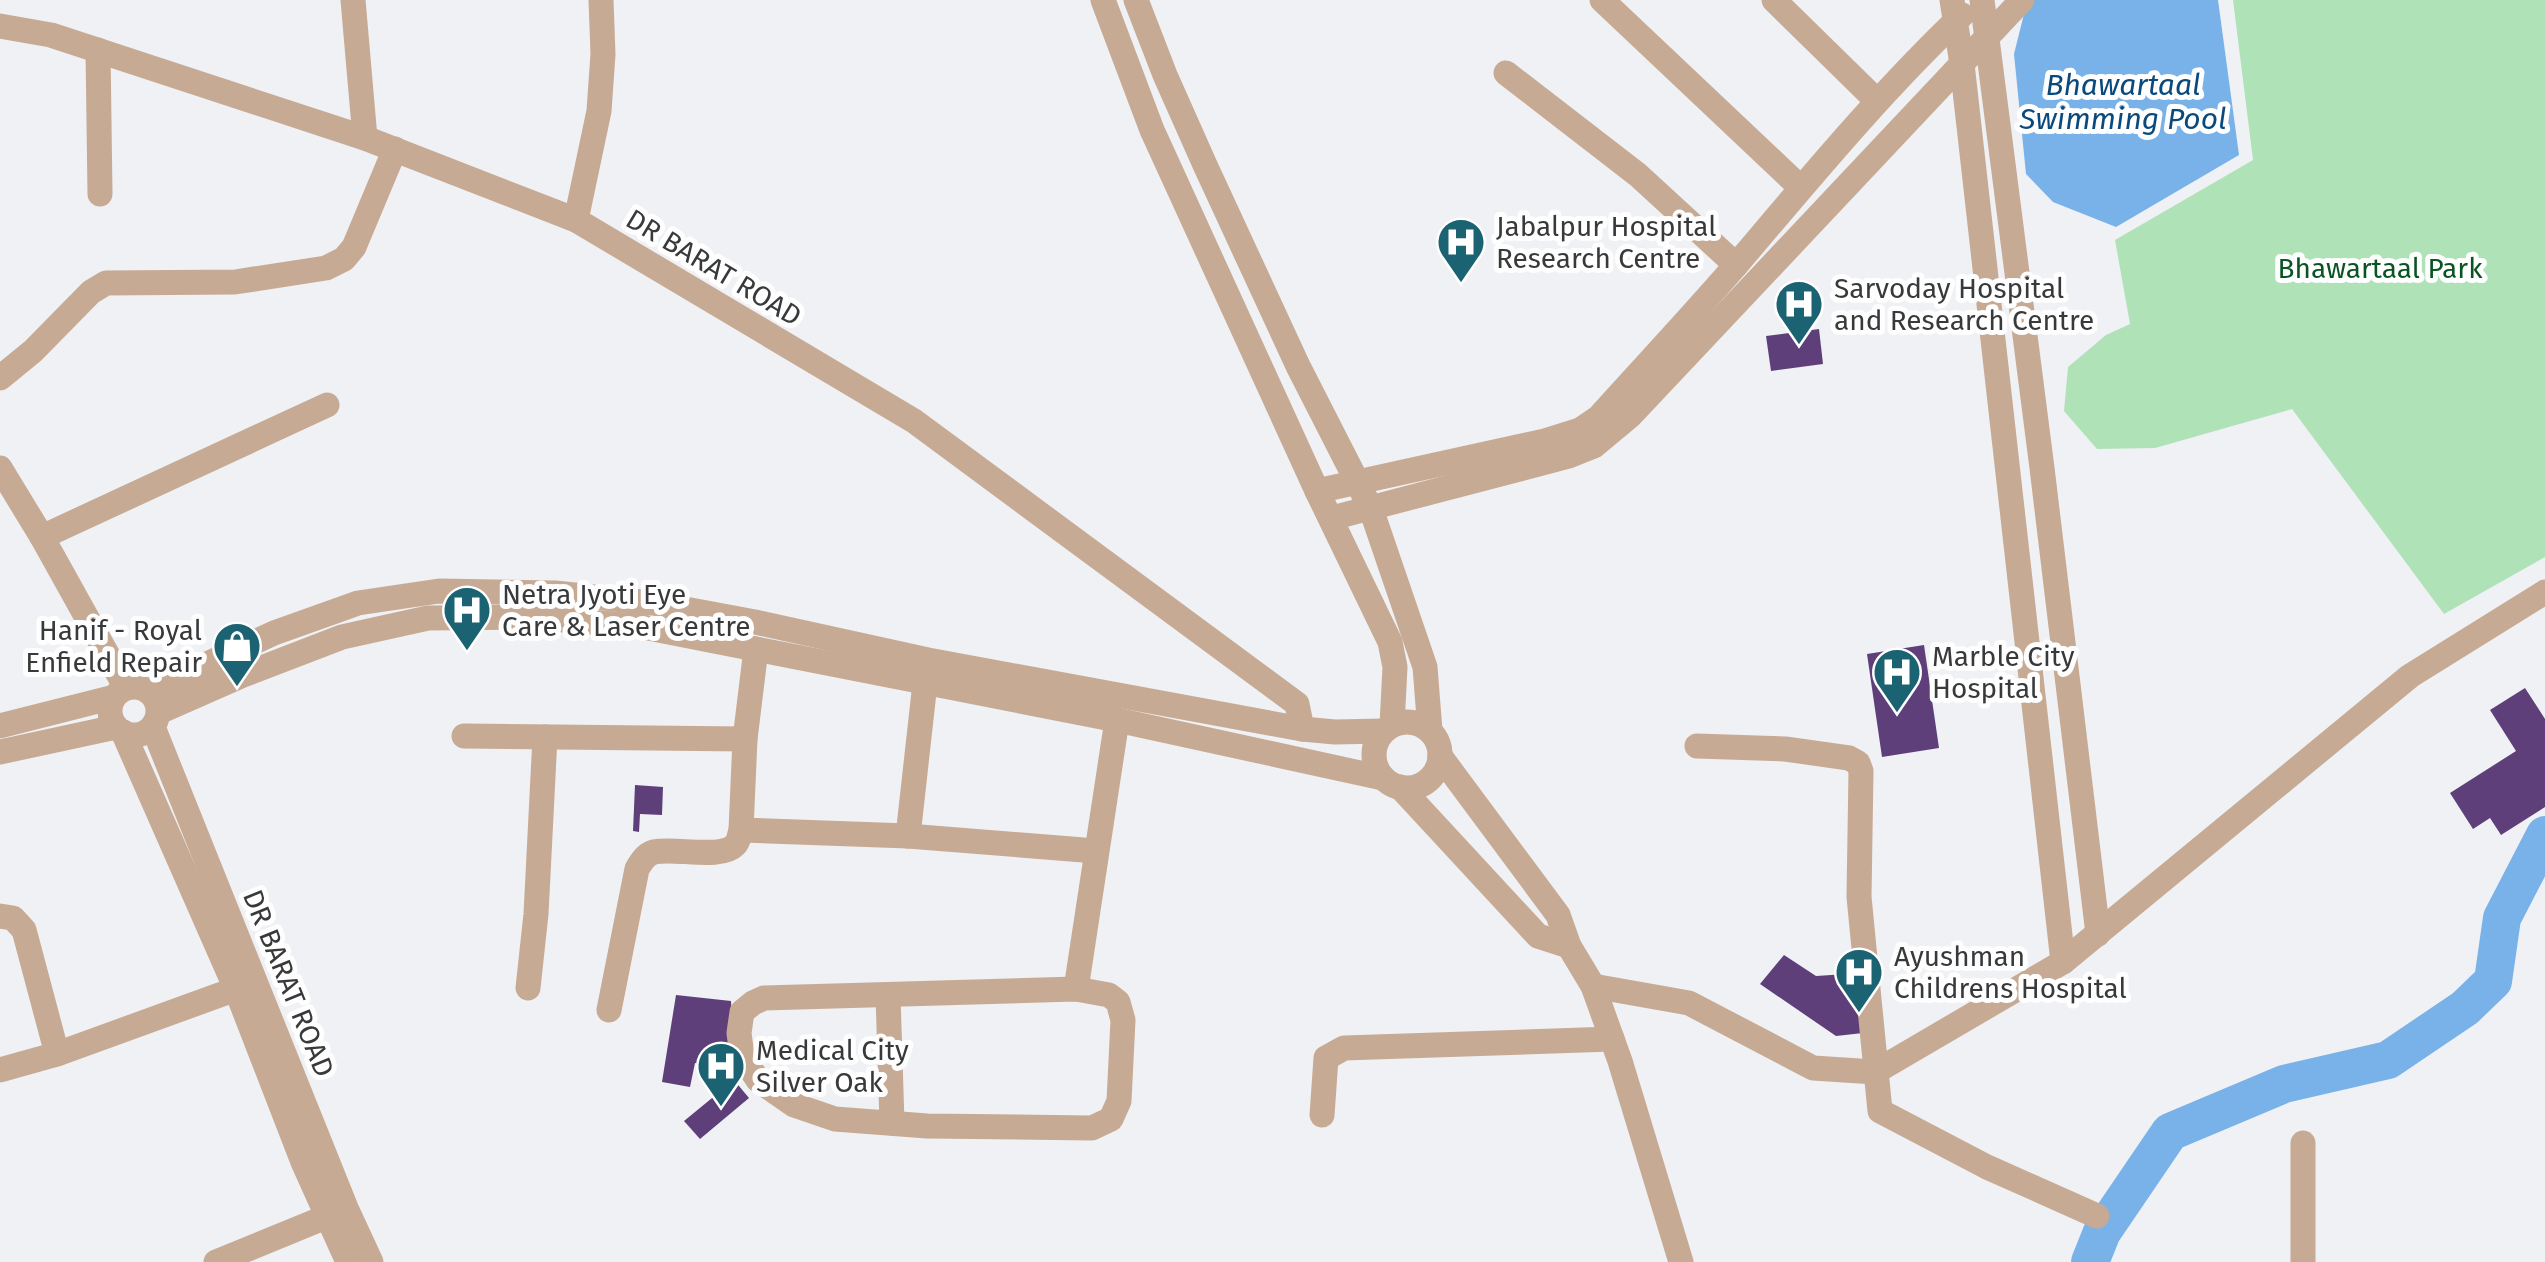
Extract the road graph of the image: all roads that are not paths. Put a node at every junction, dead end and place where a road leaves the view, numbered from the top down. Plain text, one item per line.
1 (353, 0) edge
2 (600, 0) edge
3 (1103, 0) edge
4 (1136, 0) edge
5 (1602, 0) edge
6 (1774, 0) edge
7 (1980, 0) edge
8 (2022, 0) edge
9 (1954, 11) edge
10 (0, 26) edge
11 (1988, 37) junction
12 (98, 50) junction
13 (1962, 64) junction
14 (1506, 73) dead end
15 (1877, 101) junction
16 (365, 138) junction
17 (395, 149) junction
18 (1800, 187) junction
19 (100, 194) dead end
20 (576, 220) junction
21 (1736, 265) junction
22 (0, 378) edge
23 (327, 405) dead end
24 (0, 468) edge
25 (1356, 482) junction
26 (1317, 491) junction
27 (1370, 509) junction
28 (1332, 518) junction
29 (42, 537) junction
30 (2545, 592) edge
31 (756, 649) junction
32 (924, 683) junction
33 (140, 703) junction
34 (1117, 720) junction
35 (0, 726) edge
36 (1387, 728) junction
37 (1302, 729) junction
38 (120, 730) junction
39 (1430, 731) junction
40 (464, 736) dead end
41 (545, 737) junction
42 (745, 738) junction
43 (1698, 746) dead end
44 (0, 752) edge
45 (1440, 756) junction
46 (1391, 783) junction
47 (741, 830) junction
48 (908, 836) junction
49 (1096, 850) junction
50 (0, 916) edge
51 (2098, 934) junction
52 (1570, 946) junction
53 (2063, 962) junction
54 (1592, 986) junction
55 (528, 988) dead end
56 (236, 989) junction
57 (1076, 989) junction
58 (888, 995) junction
59 (609, 1010) dead end
60 (1612, 1039) junction
61 (57, 1054) junction
62 (0, 1070) edge
63 (1875, 1072) junction
64 (1322, 1115) dead end
65 (892, 1123) junction
66 (2302, 1143) dead end
67 (2097, 1216) dead end
68 (326, 1218) junction
69 (216, 1262) edge
70 (348, 1262) edge
71 (370, 1262) edge
72 (1682, 1262) edge
73 (2304, 1262) edge

1 - 16 street
2 - 20 street
3 - 26 street
4 - 25 street
5 - 18 street
6 - 15 street
7 - 9 street
7 - 11 street
8 - 11 street
9 - 13 street
9 - 15 street
10 - 12 street, DR BARAT ROAD
11 - 13 street
11 - 51 street
12 - 16 street, DR BARAT ROAD
12 - 19 street
13 - 27 street
13 - 53 street
14 - 21 street
15 - 18 street
16 - 17 street, DR BARAT ROAD
17 - 20 street, DR BARAT ROAD
17 - 22 street
18 - 21 street
20 - 37 street, DR BARAT ROAD
21 - 25 street
23 - 29 street
24 - 29 street, DR BARAT ROAD
25 - 26 street
25 - 27 street
26 - 28 street
27 - 28 street
27 - 39 street
28 - 36 street
29 - 33 street, DR BARAT ROAD
30 - 51 street
31 - 32 street
31 - 33 street
31 - 42 street
32 - 34 street
32 - 48 street
33 - 35 street
33 - 37 street
33 - 38 street
33 - 38 street
33 - 71 street, DR BARAT ROAD
34 - 46 street
34 - 49 street
36 - 37 street
36 - 39 street
36 - 46 street
38 - 44 street
38 - 56 street, DR BARAT ROAD
39 - 45 street
40 - 41 street
41 - 42 street
41 - 55 street
42 - 47 street
43 - 63 street
45 - 46 street
45 - 52 street
46 - 52 street
47 - 48 street
47 - 59 street
48 - 49 street
49 - 57 street
50 - 61 street
51 - 53 street
52 - 54 street
53 - 63 street
54 - 60 street
54 - 63 street
56 - 61 street
56 - 68 street, DR BARAT ROAD
57 - 58 street
57 - 65 street
58 - 65 street
58 - 65 street
60 - 64 street
60 - 72 street
61 - 62 street
63 - 67 street
66 - 73 street
68 - 69 street
68 - 70 street, DR BARAT ROAD

